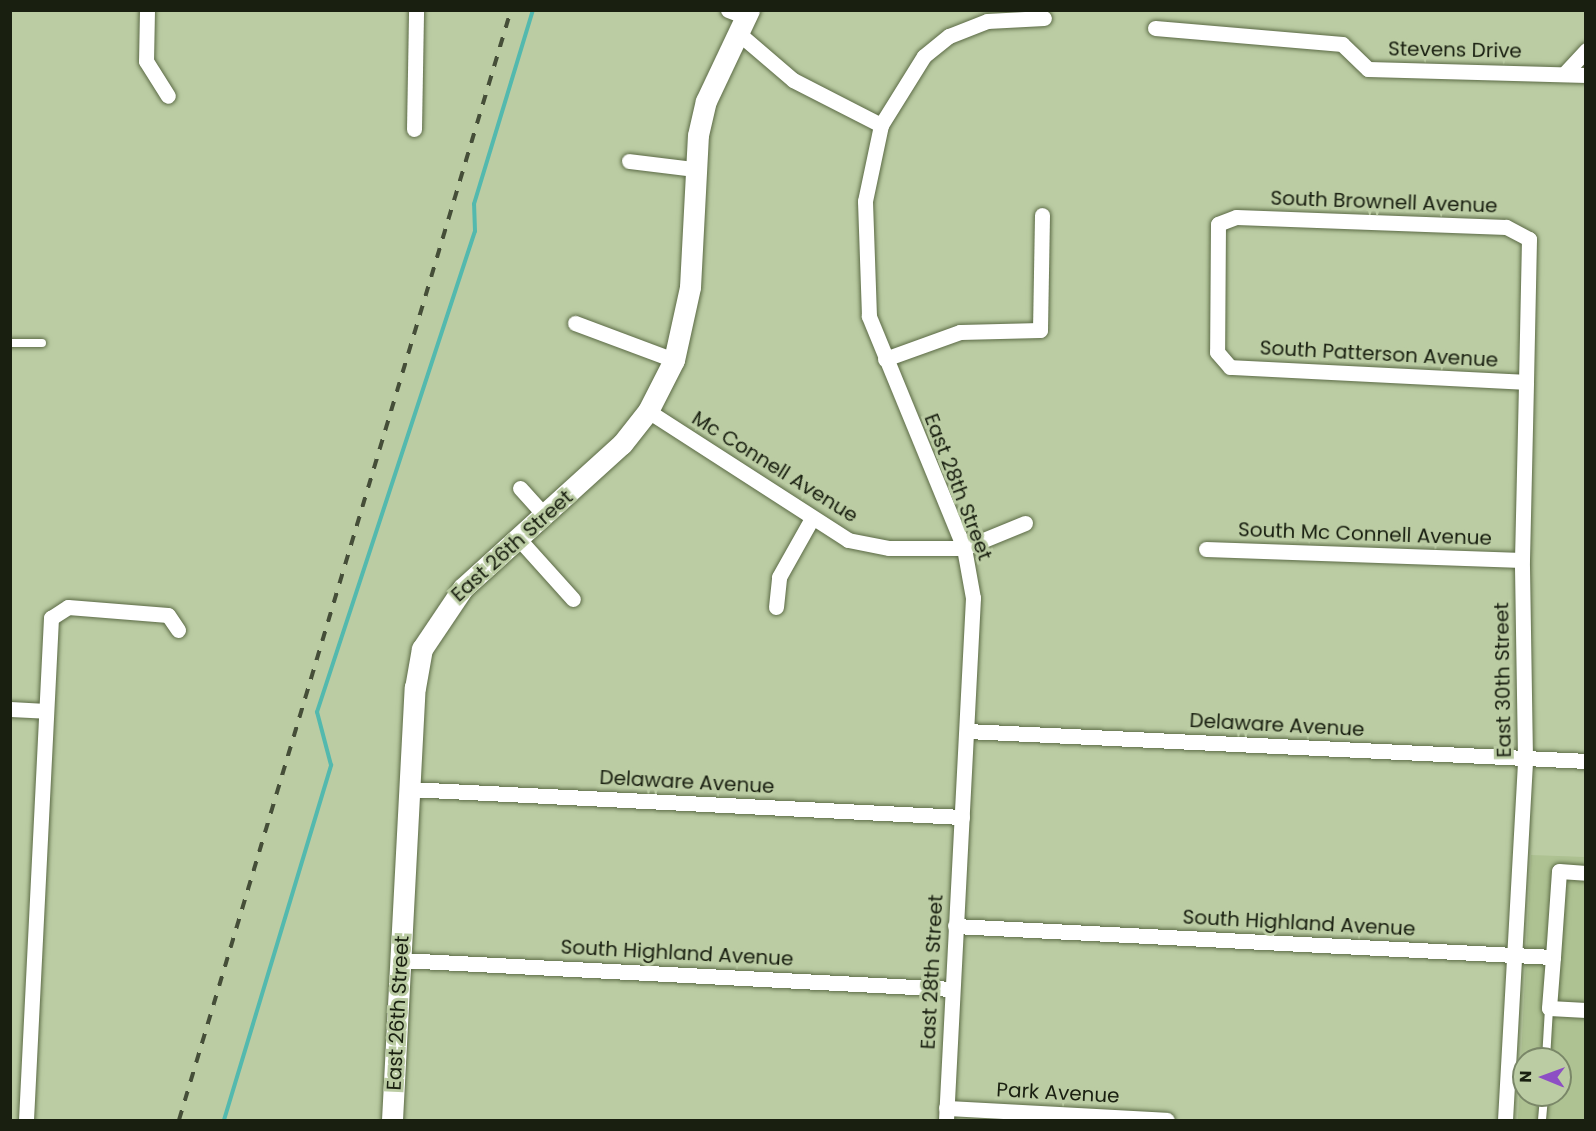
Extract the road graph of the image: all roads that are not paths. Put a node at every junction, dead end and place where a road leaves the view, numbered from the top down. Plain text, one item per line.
1 (147, 10) edge
2 (416, 10) edge
3 (740, 17) edge
4 (1044, 18) dead end
5 (1155, 28) dead end
6 (1586, 50) edge
7 (1564, 74) junction
8 (1586, 75) edge
9 (168, 96) dead end
10 (881, 125) junction
11 (414, 129) dead end
12 (629, 161) dead end
13 (694, 169) junction
14 (1041, 215) dead end
15 (1529, 239) joint
16 (575, 323) dead end
17 (10, 343) edge
18 (42, 343) dead end
19 (885, 359) junction
20 (674, 360) junction
21 (1230, 367) joint
22 (1526, 382) junction
23 (648, 411) junction
24 (520, 488) dead end
25 (544, 515) junction
26 (811, 520) junction
27 (1025, 523) dead end
28 (518, 538) junction
29 (964, 548) junction
30 (1206, 549) dead end
31 (1522, 560) junction
32 (573, 599) dead end
33 (776, 608) dead end
34 (178, 630) dead end
35 (10, 709) edge
36 (46, 711) junction
37 (967, 731) junction
38 (1525, 758) junction
39 (1586, 761) edge
40 (409, 789) junction
41 (962, 817) junction
42 (1586, 873) edge
43 (955, 926) junction
44 (1515, 955) junction
45 (1553, 957) junction
46 (401, 960) junction
47 (952, 989) junction
48 (1549, 1008) junction
49 (1586, 1010) edge
50 (1547, 1047) edge
51 (946, 1114) edge
52 (26, 1120) edge
53 (392, 1120) edge
54 (1167, 1120) edge
55 (1505, 1120) edge

1 - 9 street
2 - 11 street
3 - 10 street
3 - 13 street, East 26th Street
4 - 10 street, East 28th Street
5 - 7 street, Stevens Drive
6 - 7 street
7 - 8 street, Stevens Drive
10 - 19 street, East 28th Street
12 - 13 street
13 - 20 street, East 26th Street
14 - 19 street
15 - 21 street, South Brownell Avenue
15 - 22 street, East 30th Street
16 - 20 street
17 - 18 lane
19 - 29 street, East 28th Street
20 - 23 street, East 26th Street
21 - 22 street, South Patterson Avenue
22 - 31 street, East 30th Street
23 - 25 street, East 26th Street
23 - 26 street, Mc Connell Avenue
24 - 25 street
25 - 28 street, East 26th Street
26 - 29 street, Mc Connell Avenue
26 - 33 street
27 - 29 street, Mc Connell Avenue
28 - 32 street
28 - 40 street, East 26th Street
29 - 37 street, East 28th Street
30 - 31 street, South Mc Connell Avenue
31 - 38 street, East 30th Street
34 - 36 street
35 - 36 street
36 - 52 street
37 - 38 street, Delaware Avenue
37 - 41 street, East 28th Street
38 - 39 street, Delaware Avenue
38 - 44 street, East 30th Street
40 - 41 street, Delaware Avenue
40 - 46 street, East 26th Street
41 - 43 street, East 28th Street
42 - 45 street
43 - 44 street, South Highland Avenue
43 - 47 street, East 28th Street
44 - 45 street, South Highland Avenue
44 - 55 street, East 30th Street
45 - 48 street
46 - 47 street, South Highland Avenue
46 - 53 street, East 26th Street
47 - 51 street, East 28th Street
48 - 49 street
48 - 50 lane
51 - 54 street, Park Avenue

